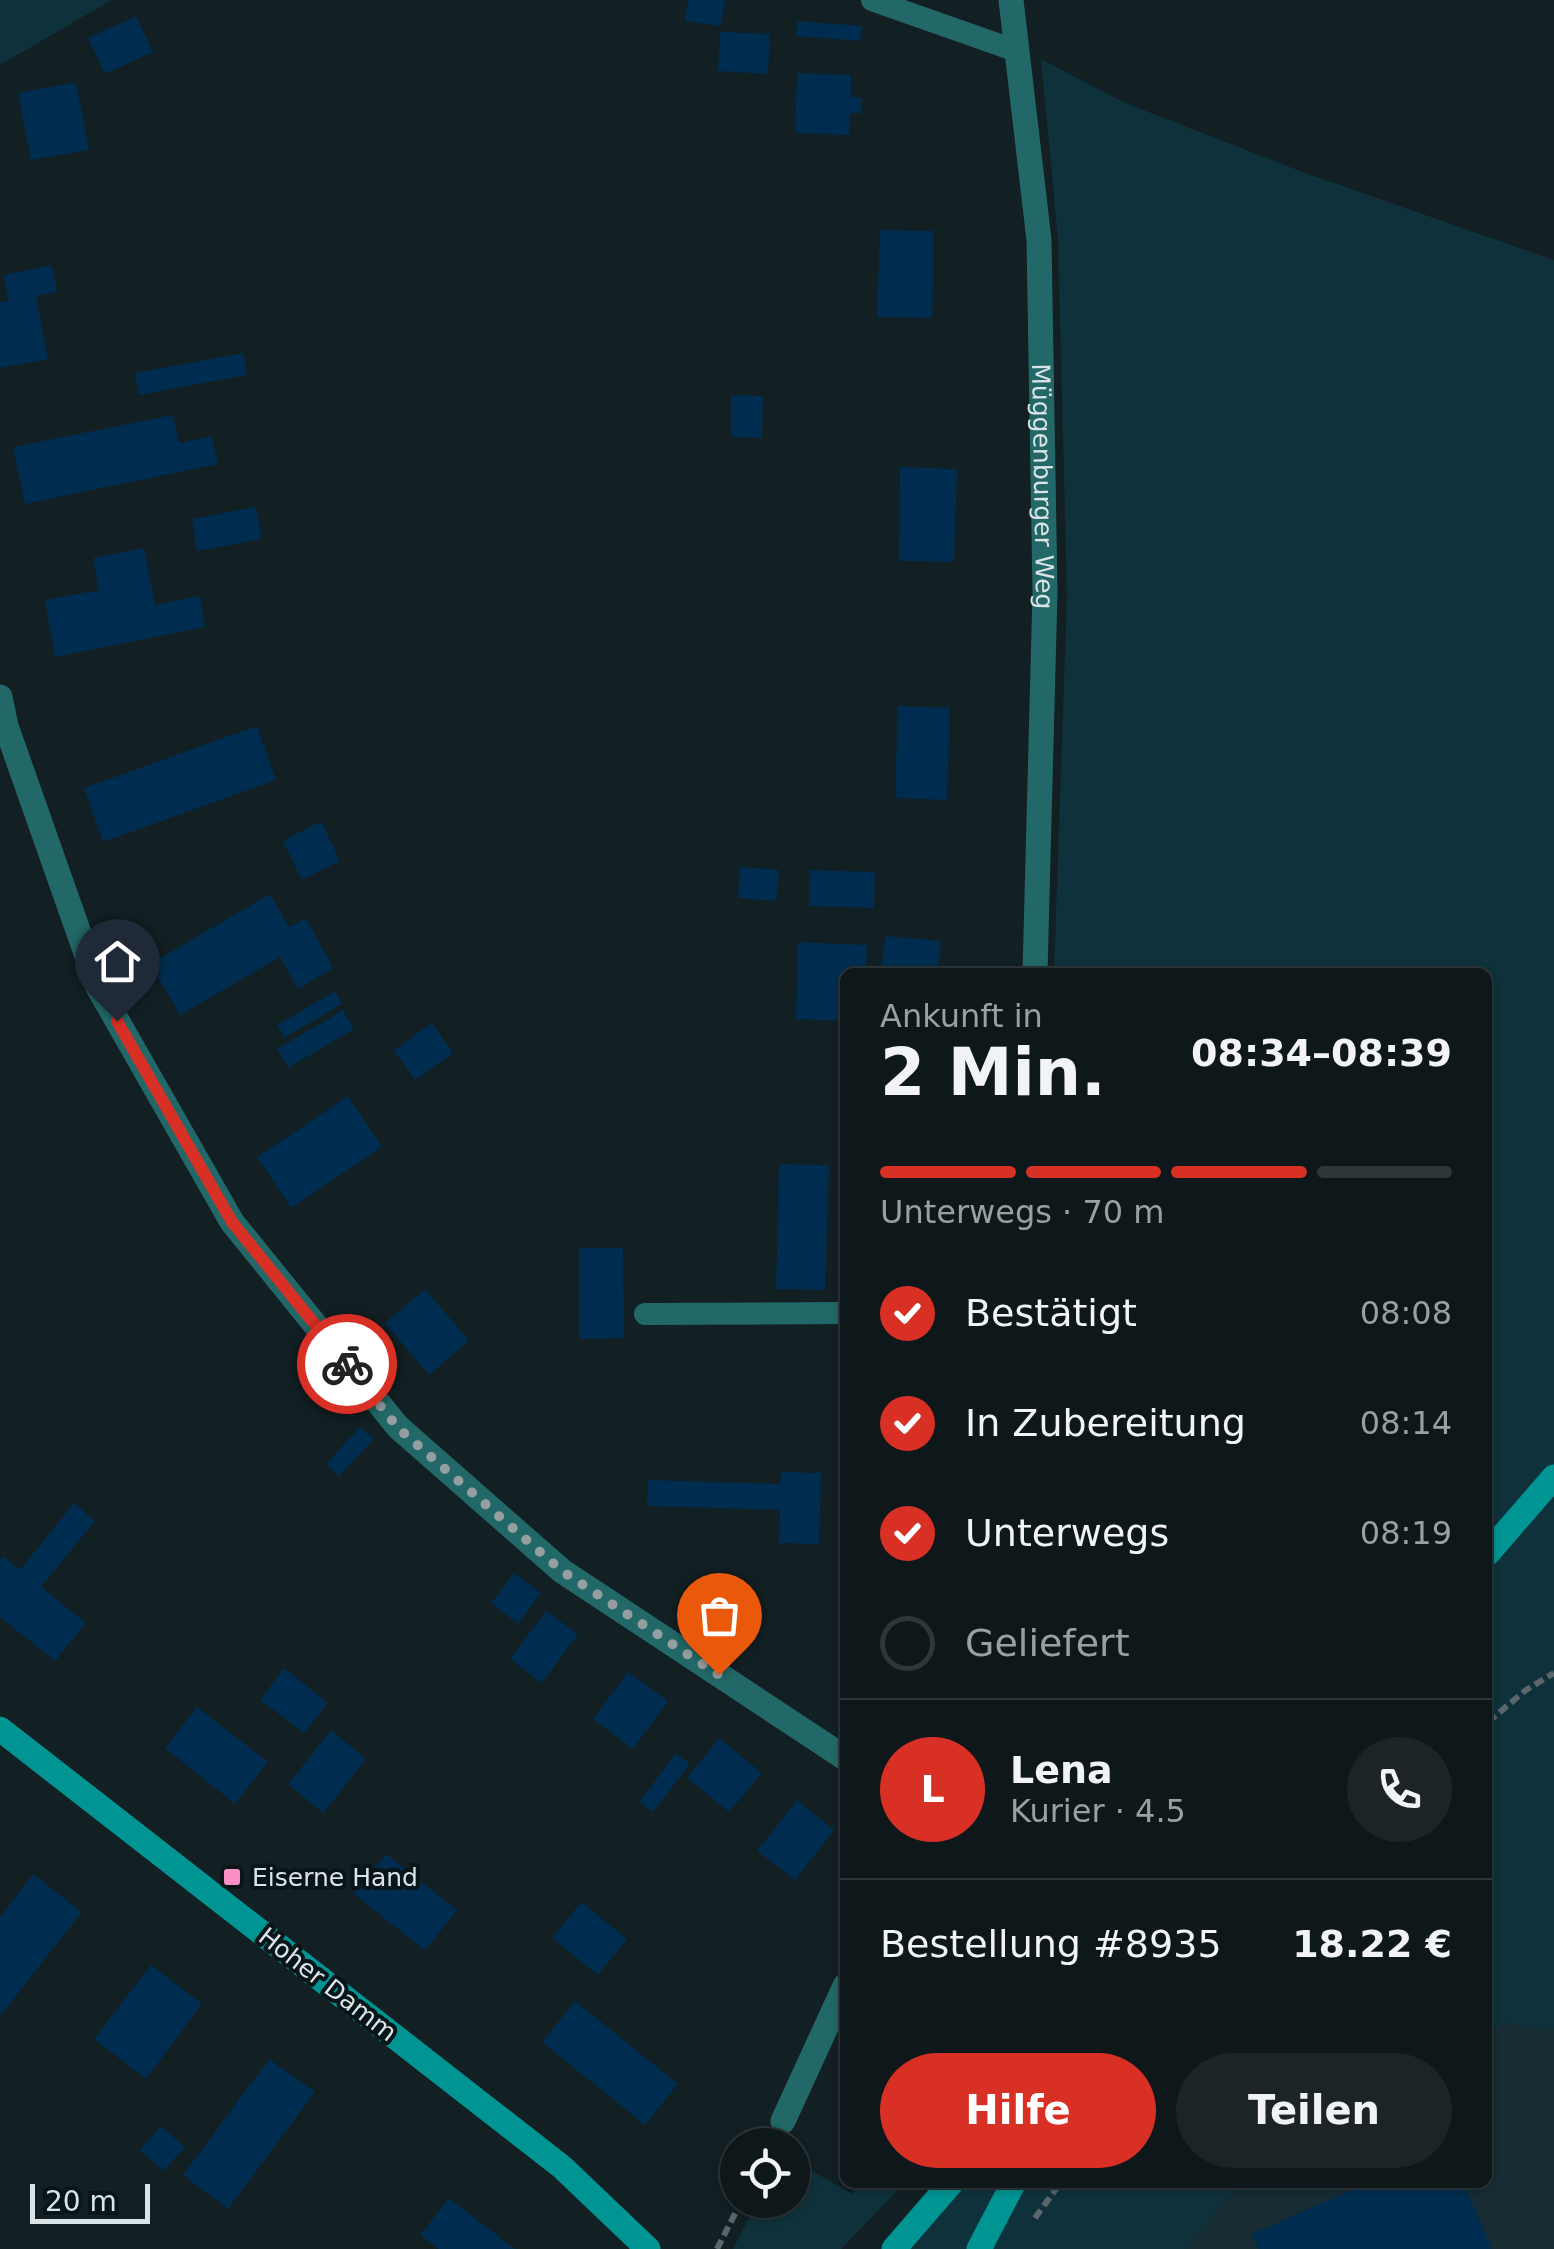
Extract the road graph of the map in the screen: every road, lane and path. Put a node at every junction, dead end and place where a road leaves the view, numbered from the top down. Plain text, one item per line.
1 (872, 0) edge
2 (1010, 0) edge
3 (1016, 51) junction
4 (0, 697) edge
5 (1035, 968) edge
6 (840, 1313) edge
7 (644, 1314) dead end
8 (1554, 1477) edge
9 (1492, 1548) edge
10 (1554, 1673) edge
11 (1492, 1719) edge
12 (0, 1729) edge
13 (840, 1755) edge
14 (840, 1997) edge
15 (783, 2120) dead end
16 (947, 2188) edge
17 (1011, 2188) edge
18 (733, 2218) edge
19 (648, 2249) edge
20 (717, 2249) edge
21 (894, 2249) edge
22 (979, 2249) edge

1 - 3 lane
2 - 3 street, Müggenburger Weg
3 - 5 street, Müggenburger Weg
4 - 13 street
6 - 7 lane
8 - 9 main road
10 - 11 path
12 - 19 main road, Hoher Damm
14 - 15 street
16 - 21 main road
17 - 22 main road
18 - 20 path

